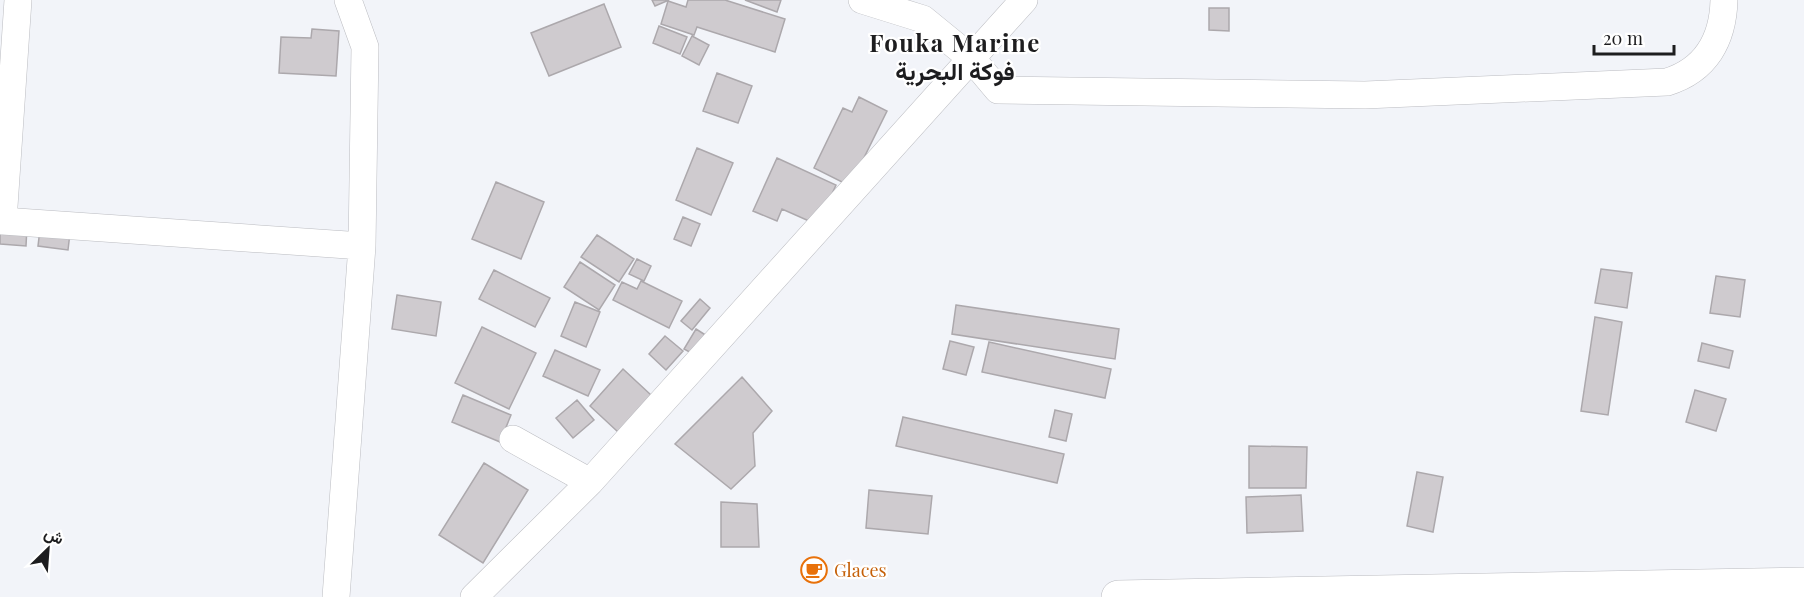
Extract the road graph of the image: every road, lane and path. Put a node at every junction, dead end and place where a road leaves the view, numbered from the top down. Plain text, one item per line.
1 (18, 0) edge
2 (348, 0) edge
3 (862, 0) edge
4 (1024, 0) edge
5 (1724, 0) edge
6 (972, 59) junction
7 (362, 246) junction
8 (513, 439) dead end
9 (590, 482) junction
10 (1804, 584) edge
11 (336, 597) edge
12 (474, 597) edge
13 (1118, 597) edge

1 - 7 street
2 - 7 street
3 - 6 street
4 - 6 street
5 - 6 street
6 - 9 street
7 - 11 street
8 - 9 street
9 - 12 street
10 - 13 main road

